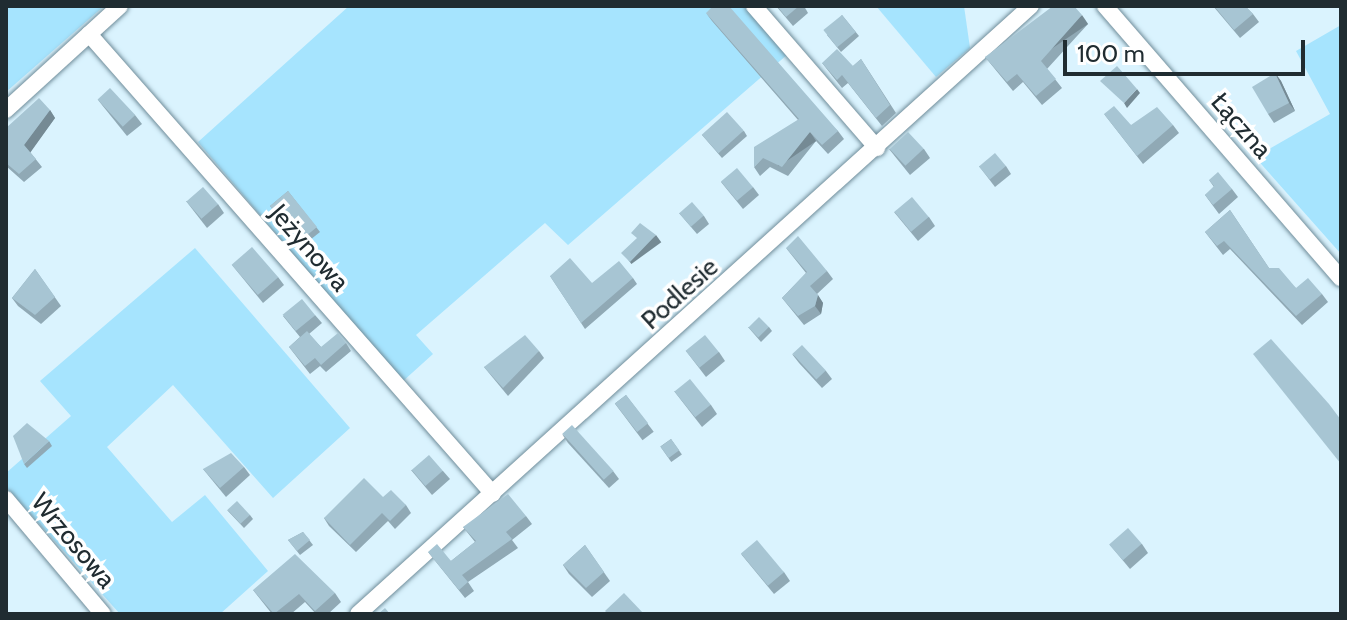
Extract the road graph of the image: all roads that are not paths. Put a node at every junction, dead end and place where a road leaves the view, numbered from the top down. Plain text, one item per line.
1 (120, 6) edge
2 (754, 6) edge
3 (1031, 6) edge
4 (1105, 6) edge
5 (89, 34) junction
6 (6, 110) edge
7 (877, 148) junction
8 (1341, 278) edge
9 (493, 494) junction
10 (6, 499) edge
11 (103, 614) edge
12 (358, 614) edge

1 - 5 street
2 - 7 street
3 - 7 street, Podlesie
4 - 8 street, Łączna
5 - 6 street
5 - 9 street, Jeżynowa
7 - 9 street, Podlesie
9 - 12 street, Podlesie
10 - 11 street, Wrzosowa

